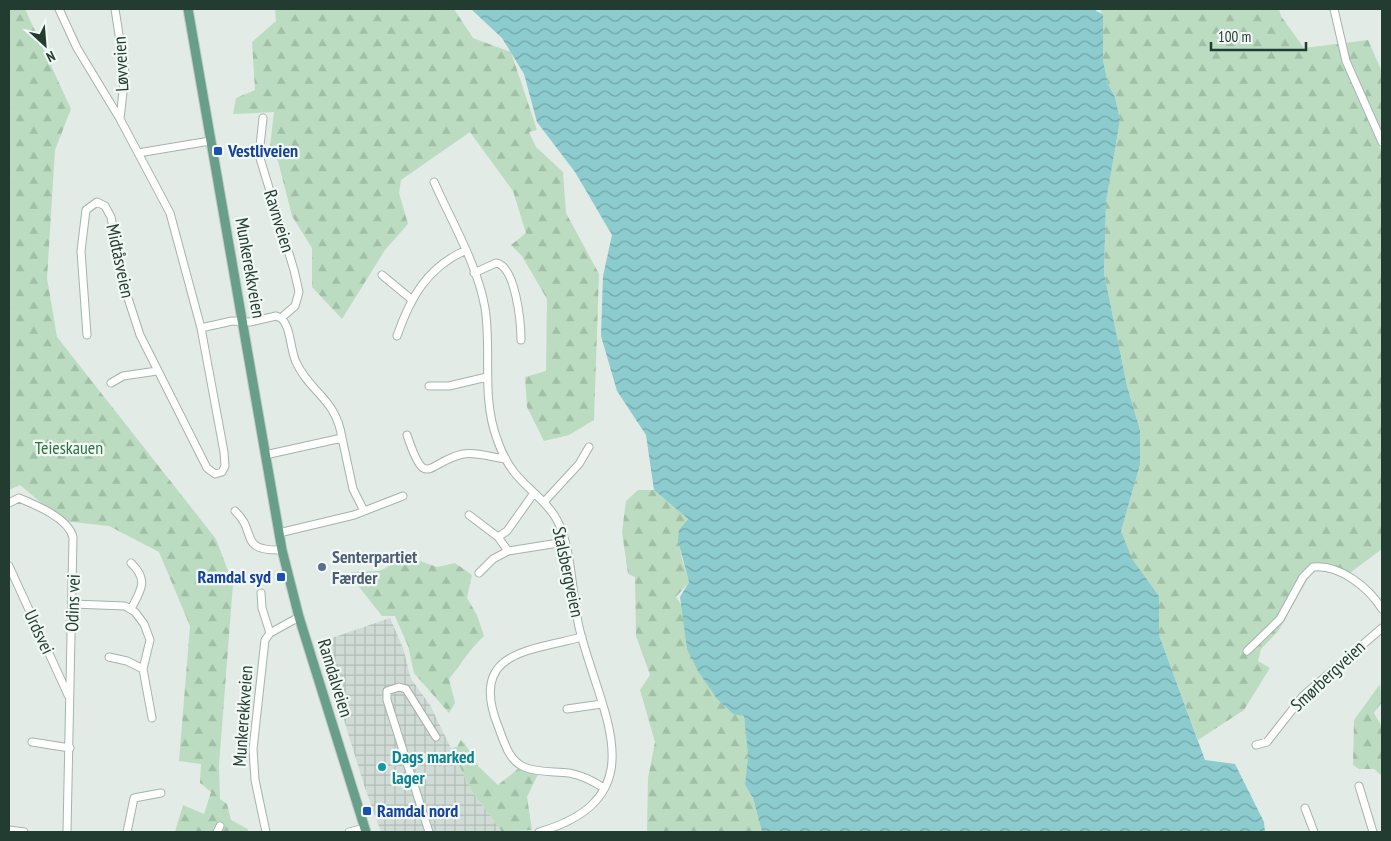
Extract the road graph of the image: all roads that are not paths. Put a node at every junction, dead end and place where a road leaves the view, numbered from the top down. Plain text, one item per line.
1 (59, 9) edge
2 (115, 9) edge
3 (188, 9) edge
4 (1334, 9) edge
5 (264, 118) dead end
6 (120, 119) junction
7 (210, 141) junction
8 (1382, 142) edge
9 (138, 153) junction
10 (434, 182) dead end
11 (464, 250) junction
12 (474, 273) junction
13 (382, 275) dead end
14 (411, 299) junction
15 (281, 318) junction
16 (243, 322) junction
17 (201, 328) junction
18 (87, 335) dead end
19 (397, 336) dead end
20 (521, 340) dead end
21 (157, 371) junction
22 (487, 377) junction
23 (111, 383) dead end
24 (429, 386) dead end
25 (407, 434) dead end
26 (342, 438) junction
27 (589, 447) dead end
28 (265, 455) junction
29 (506, 460) junction
30 (534, 493) junction
31 (403, 496) dead end
32 (544, 502) junction
33 (9, 503) edge
34 (235, 511) dead end
35 (364, 512) junction
36 (469, 515) dead end
37 (278, 533) junction
38 (498, 537) junction
39 (565, 542) junction
40 (282, 550) junction
41 (508, 551) junction
42 (131, 563) dead end
43 (9, 566) edge
44 (479, 573) dead end
45 (260, 593) dead end
46 (73, 604) junction
47 (131, 609) junction
48 (1382, 609) edge
49 (299, 617) junction
50 (1382, 628) edge
51 (270, 633) junction
52 (582, 637) junction
53 (1248, 652) dead end
54 (109, 657) dead end
55 (144, 669) junction
56 (69, 698) junction
57 (602, 704) junction
58 (567, 709) dead end
59 (152, 718) dead end
60 (436, 737) dead end
61 (32, 742) dead end
62 (1256, 746) dead end
63 (70, 748) junction
64 (1359, 786) dead end
65 (604, 788) junction
66 (161, 793) dead end
67 (1305, 808) dead end
68 (9, 830) edge
69 (366, 830) edge
70 (24, 832) edge
71 (67, 832) edge
72 (127, 832) edge
73 (266, 832) edge
74 (350, 832) edge
75 (429, 832) edge
76 (539, 832) edge
77 (1314, 832) edge
78 (1373, 832) edge

1 - 6 street
2 - 6 street, Løvveien
3 - 7 main road, Munkerekkveien
4 - 8 street
5 - 15 street, Ravnveien
6 - 9 street
7 - 9 street
7 - 16 main road, Munkerekkveien
9 - 17 street
10 - 11 street, Stalsbergveien
11 - 12 street, Stalsbergveien
11 - 14 street
12 - 20 street
12 - 22 street, Stalsbergveien
13 - 14 street
14 - 19 street
15 - 16 street
15 - 26 street
16 - 17 street
16 - 28 main road, Munkerekkveien
17 - 21 street, Midtåsveien
18 - 21 street, Midtåsveien
21 - 23 street
22 - 24 street
22 - 29 street, Stalsbergveien
25 - 29 street
26 - 28 street
26 - 35 street
27 - 32 street
28 - 37 main road, Munkerekkveien
29 - 30 street, Stalsbergveien
30 - 32 street, Stalsbergveien
30 - 38 street
31 - 35 street
32 - 39 street, Stalsbergveien
33 - 46 street, Odins vei
34 - 40 street
35 - 37 street
36 - 38 street
37 - 40 main road, Ramdalveien
38 - 41 street
39 - 41 street
39 - 52 street, Stalsbergveien
40 - 49 main road, Ramdalveien
41 - 44 street
42 - 47 street
43 - 56 street, Urdsvei
45 - 51 street
46 - 47 street
46 - 56 street, Odins vei
47 - 55 street
48 - 53 street
49 - 51 street
49 - 69 main road, Ramdalveien
50 - 62 street, Smørbergveien
51 - 73 street, Munkerekkveien
52 - 57 street, Stalsbergveien
52 - 65 street
54 - 55 street
55 - 59 street
56 - 63 street, Odins vei
57 - 58 street
57 - 65 street, Stalsbergveien
60 - 75 street
61 - 63 street
63 - 71 street, Odins vei
64 - 78 street
65 - 76 street, Stalsbergveien
66 - 72 street
67 - 77 street
68 - 70 street
69 - 74 street

